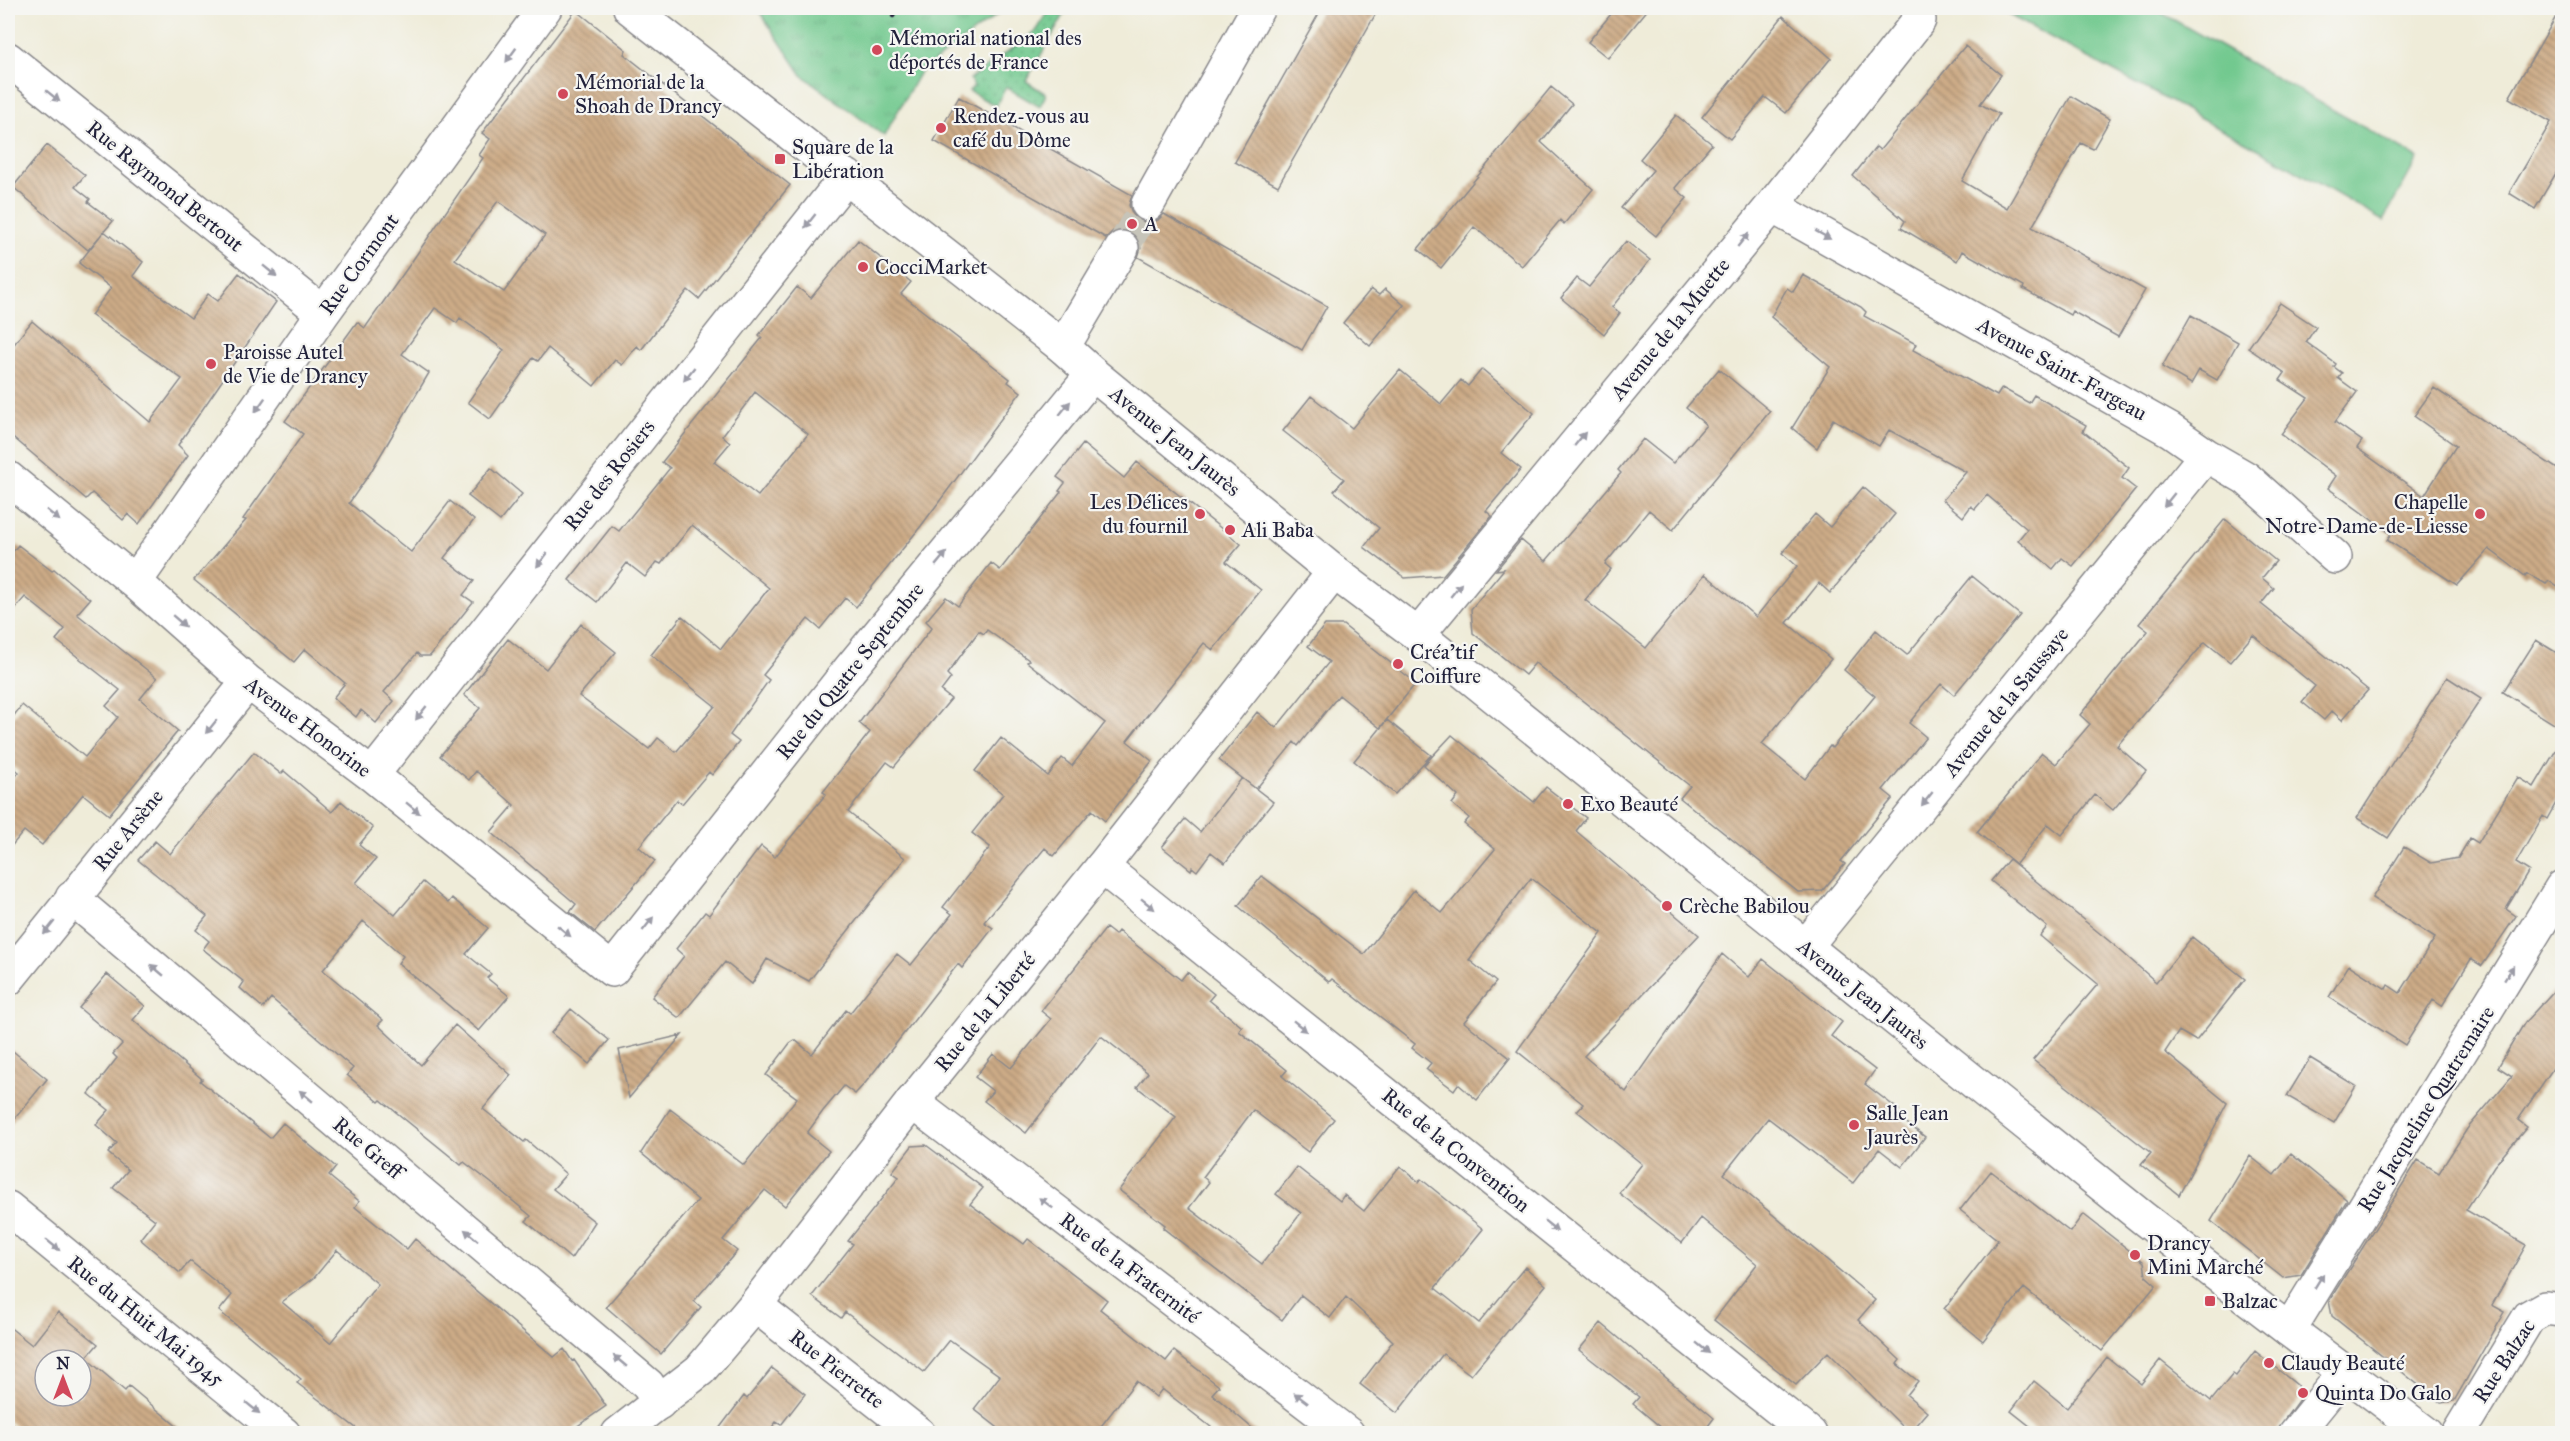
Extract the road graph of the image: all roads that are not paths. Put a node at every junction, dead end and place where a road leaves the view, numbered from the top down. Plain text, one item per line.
1 (545, 8) edge
2 (630, 8) edge
3 (1258, 8) edge
4 (1919, 20) dead end
5 (8, 59) edge
6 (847, 176) junction
7 (1148, 204) tunnel mouth
8 (1772, 206) junction
9 (1122, 248) tunnel mouth
10 (323, 313) junction
11 (1063, 347) junction
12 (1093, 374) junction
13 (2206, 455) junction
14 (8, 478) edge
15 (2335, 557) dead end
16 (1334, 572) junction
17 (135, 582) junction
18 (1418, 635) junction
19 (248, 682) junction
20 (372, 775) junction
21 (1102, 867) junction
22 (2562, 887) edge
23 (72, 898) junction
24 (1805, 947) junction
25 (612, 970) joint
26 (8, 979) edge
27 (912, 1102) junction
28 (8, 1208) edge
29 (755, 1305) junction
30 (2562, 1310) edge
31 (2289, 1330) junction
32 (2346, 1371) junction
33 (659, 1403) junction
34 (284, 1434) edge
35 (618, 1434) edge
36 (919, 1434) edge
37 (1348, 1434) edge
38 (1810, 1434) edge
39 (2295, 1434) edge
40 (2427, 1434) edge
41 (2458, 1434) edge

1 -> 10 street, Rue Cormont
2 - 6 street, Avenue Jean Jaurès
3 - 7 street
4 - 8 street, Avenue de la Muette
5 -> 10 street, Rue Raymond Bertout
6 - 11 street, Avenue Jean Jaurès
6 -> 20 street, Rue des Rosiers
8 -> 13 street, Avenue Saint-Fargeau
18 -> 8 street, Avenue de la Muette
9 - 11 street
10 -> 17 street, Rue Cormont
11 - 12 street, Avenue Jean Jaurès
12 - 16 street, Avenue Jean Jaurès
25 -> 12 street, Rue du Quatre Septembre
13 - 15 street, Avenue Saint-Fargeau
13 -> 24 street, Avenue de la Saussaye
14 -> 17 street, Avenue Honorine
16 - 18 street, Avenue Jean Jaurès
16 - 21 street, Rue de la Liberté
17 -> 19 street, Avenue Honorine
18 - 24 street, Avenue Jean Jaurès
19 - 20 street, Avenue Honorine
19 -> 23 street, Rue Arsène
20 -> 25 street, Avenue Honorine
21 - 27 street, Rue de la Liberté
21 -> 38 street, Rue de la Convention
31 -> 22 street, Rue Jacqueline Quatremaire
23 -> 26 street, Rue Arsène
33 -> 23 street, Rue Greff
24 - 31 street, Avenue Jean Jaurès
27 - 29 street, Rue de la Liberté
37 -> 27 street, Rue de la Fraternité
28 -> 34 street, Rue du Huit Mai 1945
29 - 33 street, Rue de la Liberté
29 - 36 street, Rue Pierrette
30 - 41 street, Rue Balzac
31 - 32 street, Avenue Jean Jaurès
32 - 39 street
32 - 40 street, Avenue Jean Jaurès
33 - 35 street, Rue de la Liberté

